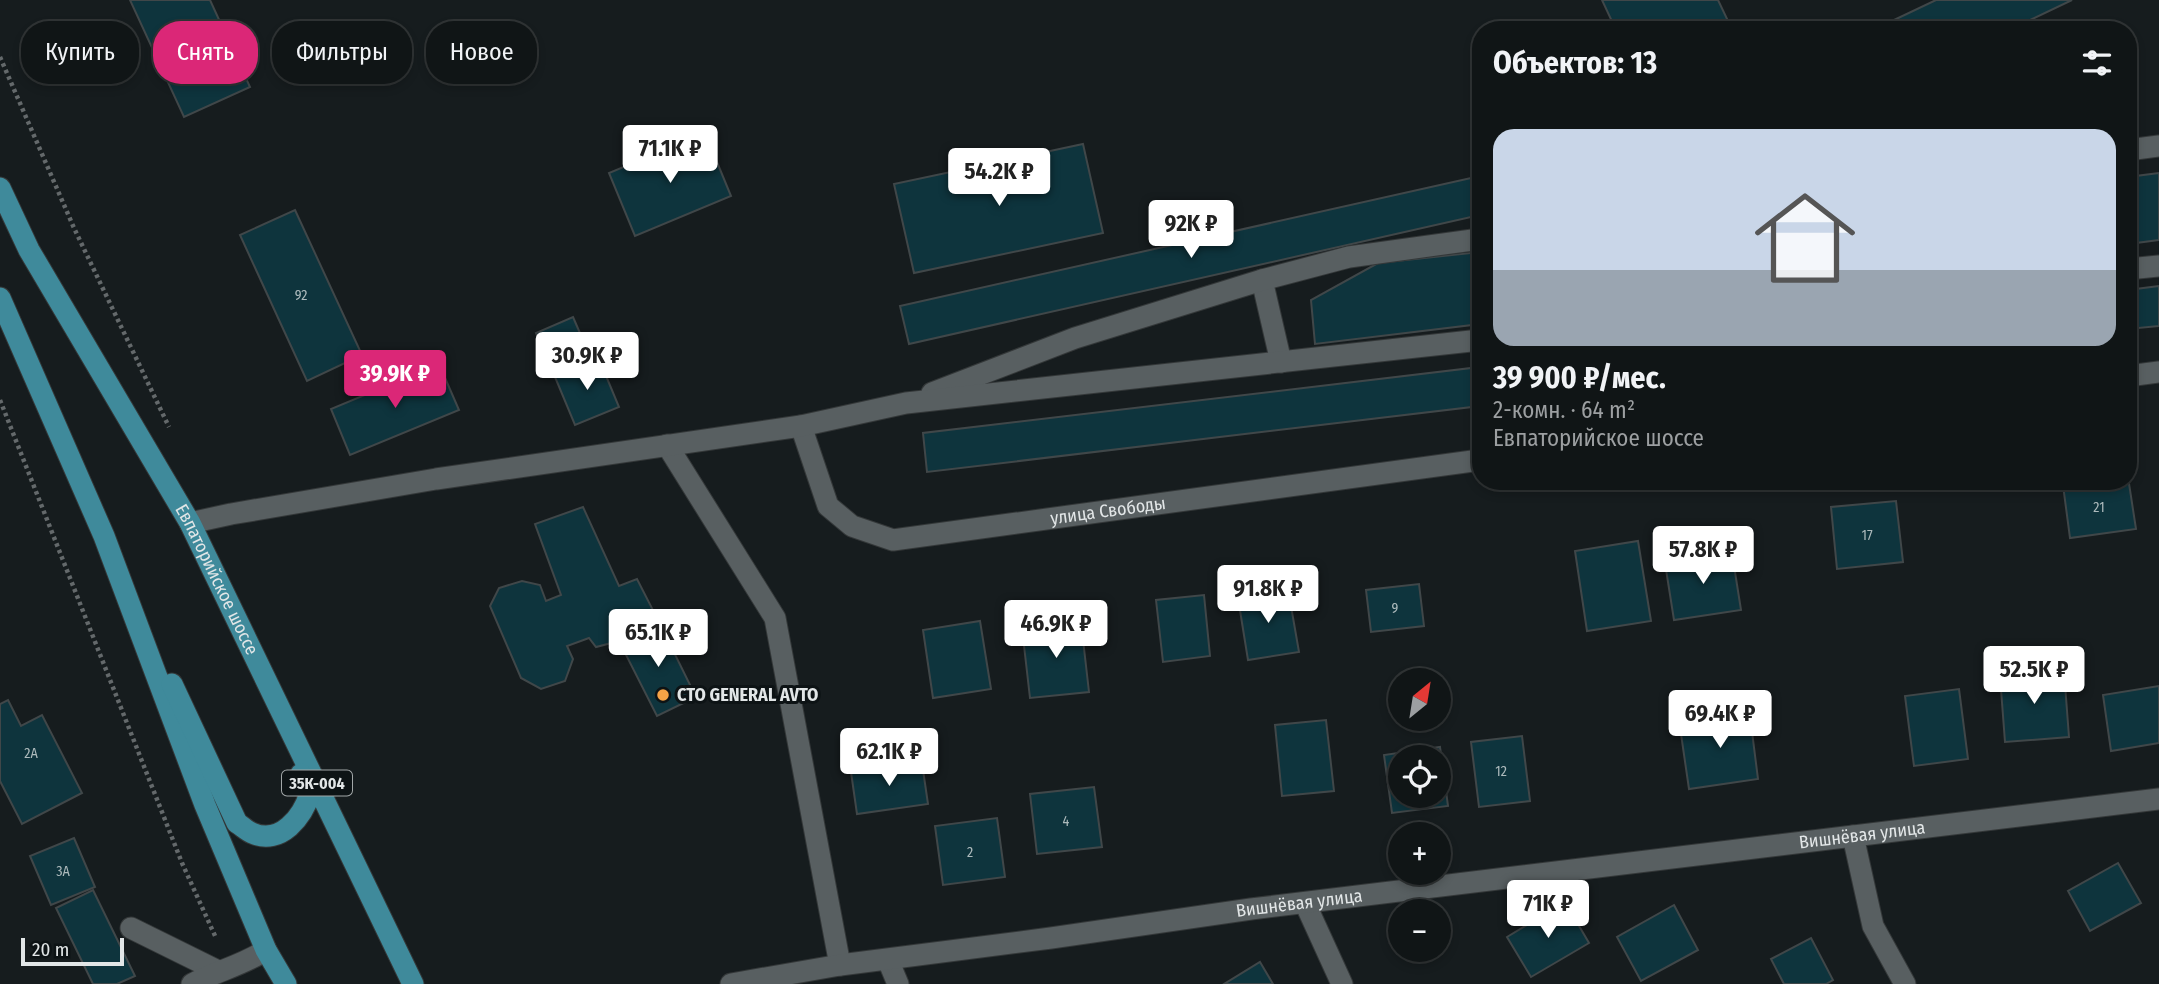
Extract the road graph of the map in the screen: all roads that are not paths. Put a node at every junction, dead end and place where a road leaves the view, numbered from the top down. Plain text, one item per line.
1 (2159, 146) edge
2 (2137, 149) edge
3 (0, 188) edge
4 (1472, 240) edge
5 (2159, 266) edge
6 (2137, 269) edge
7 (1262, 280) junction
8 (3, 312) edge
9 (1472, 341) edge
10 (1281, 362) junction
11 (2159, 372) edge
12 (2137, 375) edge
13 (906, 403) junction
14 (801, 426) junction
15 (667, 445) junction
16 (1472, 461) edge
17 (190, 523) junction
18 (219, 583) junction
19 (139, 631) junction
20 (2159, 799) edge
21 (1853, 836) junction
22 (1305, 903) junction
23 (131, 928) dead end
24 (266, 950) junction
25 (888, 960) junction
26 (840, 965) junction
27 (223, 969) junction
28 (192, 984) edge
29 (286, 984) edge
30 (412, 984) edge
31 (731, 984) edge
32 (898, 984) edge
33 (1342, 984) edge
34 (1905, 984) edge

1 - 2 street
3 - 17 main road, Евпаторийское шоссе / 35К-004
4 - 7 street
5 - 6 street
7 - 10 street
7 - 13 street
8 - 19 main road
9 - 10 street
10 - 13 street
11 - 12 street
13 - 14 street
14 - 15 street
14 - 16 street, улица Свободы
15 - 17 street
15 - 26 street
17 - 18 main road, Евпаторийское шоссе / 35К-004
18 - 19 main road
18 - 30 main road, Евпаторийское шоссе / 35К-004
19 - 24 main road
20 - 21 street, Вишнёвая улица
21 - 22 street, Вишнёвая улица
21 - 34 street
22 - 25 street, Вишнёвая улица
22 - 33 street
23 - 27 street
24 - 27 street
24 - 29 main road
25 - 26 street, Вишнёвая улица
25 - 32 street
26 - 31 street, Вишнёвая улица
27 - 28 street

